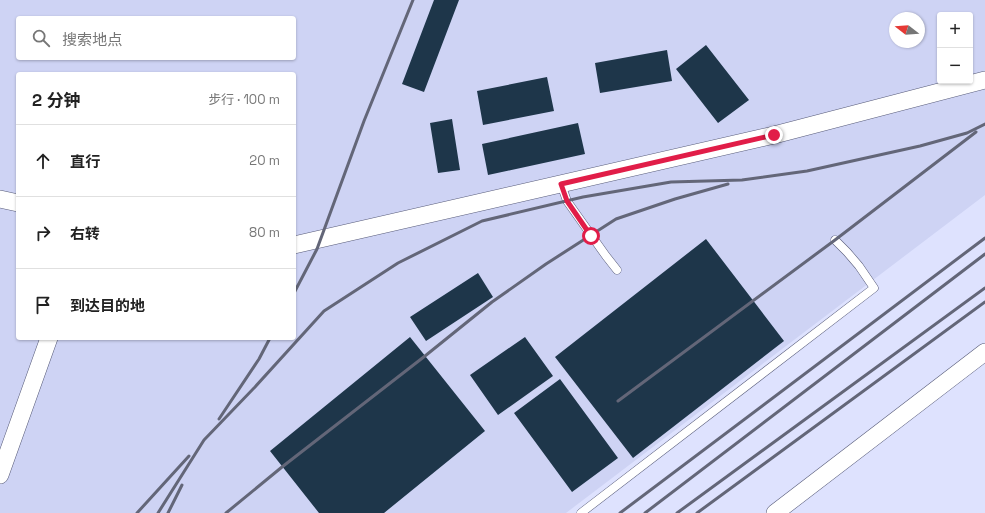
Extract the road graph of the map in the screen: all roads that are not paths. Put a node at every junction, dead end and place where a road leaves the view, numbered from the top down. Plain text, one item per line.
1 (985, 80) edge
2 (561, 184) junction
3 (0, 199) edge
4 (16, 203) edge
5 (834, 240) dead end
6 (296, 246) edge
7 (617, 270) dead end
8 (48, 340) edge
9 (985, 352) edge
10 (0, 475) edge
11 (581, 513) edge
12 (774, 513) edge

1 - 2 street
2 - 6 street
2 - 7 lane
3 - 4 street
5 - 11 lane
8 - 10 street
9 - 12 street

